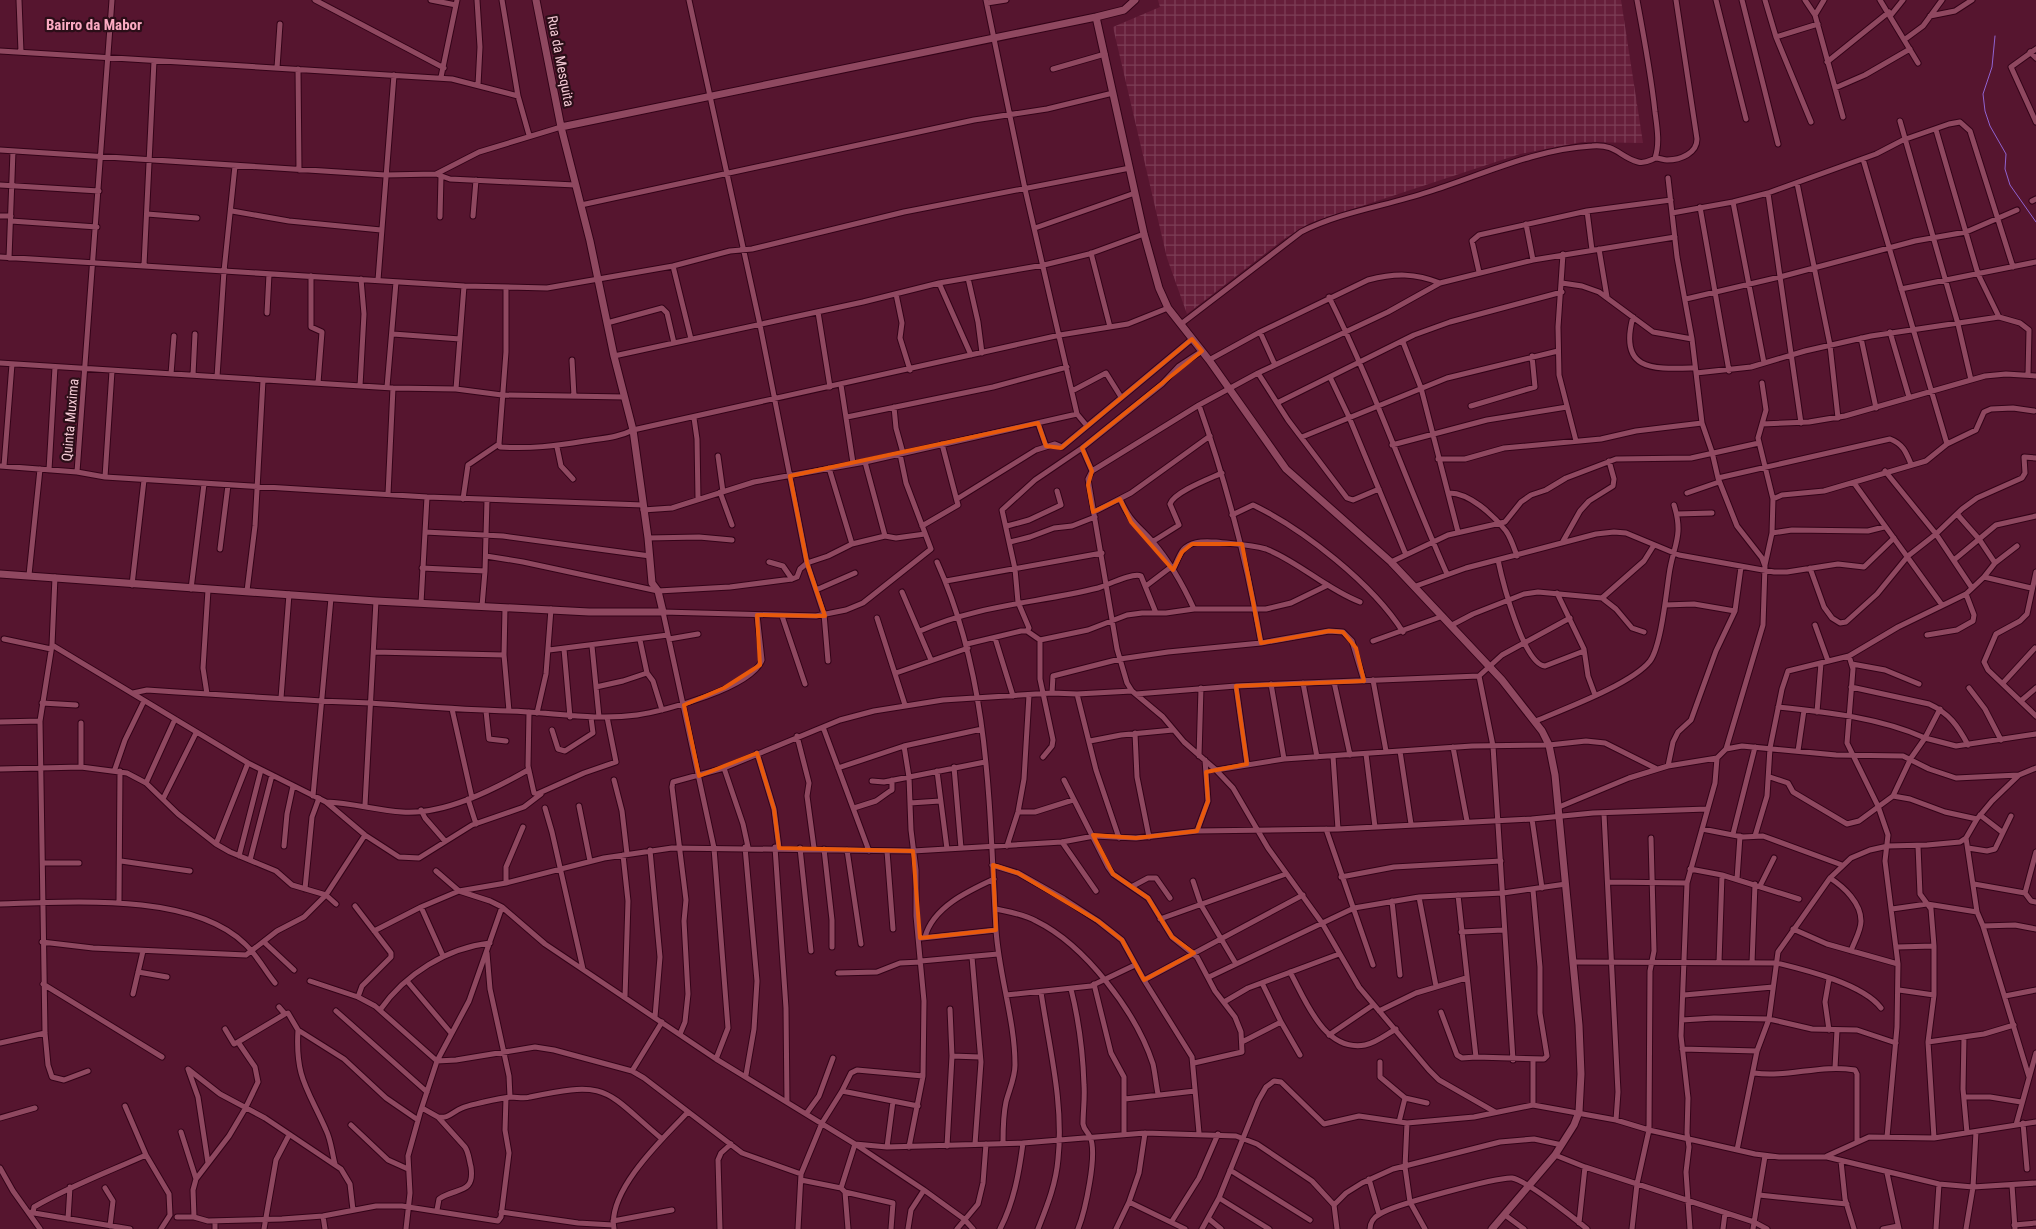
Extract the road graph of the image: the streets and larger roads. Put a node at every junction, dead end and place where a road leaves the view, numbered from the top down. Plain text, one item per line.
1 (19, 0) edge
2 (112, 0) edge
3 (315, 0) edge
4 (431, 0) edge
5 (477, 0) edge
6 (502, 0) edge
7 (536, 0) edge
8 (689, 0) edge
9 (1006, 0) edge
10 (1135, 0) edge
11 (1637, 0) edge
12 (1676, 0) edge
13 (1716, 0) edge
14 (1742, 0) edge
15 (1765, 0) edge
16 (1806, 0) edge
17 (1824, 0) edge
18 (1880, 0) edge
19 (1903, 0) edge
20 (1942, 0) edge
21 (1972, 0) edge
22 (457, 2) edge
23 (987, 2) edge
24 (1890, 14) junction
25 (1814, 15) junction
26 (1930, 16) junction
27 (1096, 17) junction
28 (280, 24) dead end
29 (1818, 24) junction
30 (995, 36) junction
31 (1776, 37) junction
32 (1904, 40) junction
33 (2036, 48) edge
34 (1910, 49) junction
35 (0, 51) edge
36 (21, 52) junction
37 (2030, 52) junction
38 (1105, 54) junction
39 (108, 58) junction
40 (2036, 58) edge
41 (154, 60) junction
42 (1827, 62) junction
43 (1918, 63) dead end
44 (277, 68) junction
45 (444, 68) junction
46 (298, 69) junction
47 (1053, 69) dead end
48 (394, 75) junction
49 (441, 77) junction
50 (478, 85) junction
51 (1834, 88) junction
52 (1114, 92) junction
53 (709, 95) junction
54 (518, 96) junction
55 (2036, 105) edge
56 (2030, 110) junction
57 (1009, 114) junction
58 (1843, 117) dead end
59 (1746, 119) dead end
60 (1900, 121) dead end
61 (1812, 122) dead end
62 (2036, 122) edge
63 (561, 127) junction
64 (1936, 130) junction
65 (529, 135) junction
66 (1903, 140) junction
67 (1778, 144) dead end
68 (0, 150) edge
69 (13, 151) junction
70 (101, 157) junction
71 (1655, 158) junction
72 (1863, 159) junction
73 (150, 161) junction
74 (235, 166) junction
75 (1130, 168) junction
76 (299, 170) junction
77 (726, 173) junction
78 (386, 175) junction
79 (439, 175) junction
80 (1668, 178) dead end
81 (476, 180) junction
82 (1798, 183) junction
83 (0, 185) edge
84 (575, 185) junction
85 (11, 186) junction
86 (1025, 189) junction
87 (99, 190) junction
88 (1768, 192) junction
89 (1135, 193) junction
90 (1670, 200) junction
91 (1733, 202) junction
92 (581, 205) junction
93 (1700, 208) junction
94 (2016, 210) dead end
95 (232, 211) junction
96 (1587, 211) junction
97 (1672, 213) junction
98 (147, 214) junction
99 (0, 216) edge
100 (473, 216) dead end
101 (197, 218) dead end
102 (440, 218) dead end
103 (1997, 218) junction
104 (11, 219) junction
105 (1526, 224) junction
106 (97, 227) junction
107 (1035, 228) junction
108 (380, 230) junction
109 (1966, 232) junction
110 (1144, 234) junction
111 (1675, 237) junction
112 (1932, 238) junction
113 (1889, 247) junction
114 (1599, 249) junction
115 (742, 250) junction
116 (1592, 250) junction
117 (1091, 253) junction
118 (1563, 254) junction
119 (0, 257) edge
120 (9, 258) junction
121 (1533, 260) junction
122 (94, 262) junction
123 (2036, 262) edge
124 (144, 265) junction
125 (1044, 265) junction
126 (673, 266) junction
127 (2013, 267) junction
128 (1815, 268) junction
129 (224, 271) junction
130 (1480, 272) junction
131 (269, 274) junction
132 (1978, 274) junction
133 (311, 276) junction
134 (968, 278) junction
135 (1780, 278) junction
136 (362, 279) junction
137 (378, 280) junction
138 (598, 280) junction
139 (396, 282) junction
140 (1945, 282) junction
141 (1440, 283) junction
142 (1562, 283) junction
143 (939, 284) junction
144 (1748, 285) junction
145 (464, 286) junction
146 (506, 288) junction
147 (1901, 289) junction
148 (1562, 292) junction
149 (1714, 292) junction
150 (896, 294) junction
151 (1329, 297) junction
152 (1607, 297) junction
153 (1686, 299) junction
154 (1168, 308) junction
155 (818, 312) junction
156 (267, 314) dead end
157 (1633, 317) junction
158 (1999, 317) junction
159 (607, 323) junction
160 (1181, 324) junction
161 (1958, 324) junction
162 (760, 325) junction
163 (1110, 327) junction
164 (1912, 329) junction
165 (1346, 330) junction
166 (1260, 332) junction
167 (1890, 332) junction
168 (195, 334) dead end
169 (393, 334) junction
170 (1060, 335) junction
171 (174, 336) dead end
172 (1861, 338) junction
173 (460, 339) junction
174 (1692, 339) junction
175 (691, 340) junction
176 (1402, 342) junction
177 (674, 343) junction
178 (1197, 345) junction
179 (1830, 345) junction
180 (1558, 351) junction
181 (982, 353) junction
182 (971, 355) junction
183 (1793, 355) junction
184 (614, 356) junction
185 (1532, 356) junction
186 (572, 360) dead end
187 (1208, 360) junction
188 (1360, 362) junction
189 (0, 363) edge
190 (1764, 363) junction
191 (12, 364) junction
192 (1275, 365) junction
193 (55, 367) junction
194 (1067, 367) junction
195 (85, 369) junction
196 (910, 370) junction
197 (1696, 370) junction
198 (112, 371) junction
199 (1729, 371) junction
200 (1258, 372) junction
201 (172, 374) junction
202 (2028, 375) junction
203 (193, 376) junction
204 (2036, 376) edge
205 (217, 377) junction
206 (1330, 377) junction
207 (263, 380) junction
208 (1971, 380) junction
209 (318, 383) junction
210 (1762, 383) dead end
211 (842, 385) junction
212 (360, 386) junction
213 (830, 387) junction
214 (390, 388) junction
215 (1421, 388) junction
216 (456, 389) junction
217 (1228, 390) junction
218 (1930, 390) junction
219 (1072, 391) junction
220 (502, 395) junction
221 (574, 396) junction
222 (1909, 396) junction
223 (625, 397) junction
224 (1122, 397) junction
225 (774, 400) junction
226 (1277, 403) junction
227 (1198, 405) junction
228 (1376, 405) junction
229 (1472, 406) dead end
230 (1567, 406) junction
231 (894, 407) junction
232 (1876, 408) junction
233 (2034, 411) dead end
234 (1077, 414) junction
235 (847, 417) junction
236 (1349, 417) junction
237 (694, 418) junction
238 (1838, 418) junction
239 (1038, 422) junction
240 (1702, 423) junction
241 (1801, 423) junction
242 (1762, 424) junction
243 (1087, 426) junction
244 (634, 430) junction
245 (1432, 433) junction
246 (1210, 436) junction
247 (1302, 437) junction
248 (1576, 441) junction
249 (1759, 443) junction
250 (498, 444) junction
251 (942, 444) junction
252 (1947, 444) junction
253 (1392, 445) junction
254 (1046, 446) junction
255 (557, 447) junction
256 (1082, 448) junction
257 (1712, 452) junction
258 (901, 454) junction
259 (718, 456) dead end
260 (2036, 458) edge
261 (1438, 459) junction
262 (1609, 461) junction
263 (865, 462) junction
264 (854, 464) junction
265 (1911, 464) junction
266 (2, 466) edge
267 (829, 468) junction
268 (1764, 468) junction
269 (40, 469) junction
270 (49, 470) junction
271 (1092, 471) junction
272 (1885, 471) junction
273 (77, 472) junction
274 (1222, 474) junction
275 (790, 476) junction
276 (105, 477) junction
277 (573, 479) dead end
278 (144, 480) junction
279 (1719, 480) junction
280 (1854, 483) junction
281 (204, 484) junction
282 (228, 485) junction
283 (258, 487) junction
284 (1379, 489) junction
285 (1057, 491) dead end
286 (722, 492) junction
287 (1448, 493) junction
288 (1687, 493) dead end
289 (388, 494) junction
290 (427, 497) junction
291 (463, 499) junction
292 (698, 499) junction
293 (958, 499) junction
294 (1773, 499) junction
295 (488, 500) junction
296 (1120, 500) junction
297 (1674, 505) dead end
298 (643, 507) junction
299 (1712, 513) dead end
300 (1677, 514) junction
301 (1957, 514) junction
302 (1094, 515) junction
303 (1232, 515) junction
304 (2036, 516) edge
305 (1498, 524) junction
306 (732, 525) dead end
307 (922, 526) junction
308 (1007, 526) junction
309 (1884, 527) junction
310 (425, 532) junction
311 (1458, 532) junction
312 (1772, 533) junction
313 (487, 534) junction
314 (925, 534) junction
315 (1936, 534) junction
316 (885, 536) junction
317 (648, 538) junction
318 (1894, 538) junction
319 (1979, 539) junction
320 (732, 540) dead end
321 (1432, 541) junction
322 (1010, 542) junction
323 (1152, 542) junction
324 (1562, 543) junction
325 (852, 544) junction
326 (1242, 544) junction
327 (1654, 545) junction
328 (2017, 546) dead end
329 (220, 549) dead end
330 (1102, 553) junction
331 (1673, 553) junction
332 (1406, 555) junction
333 (486, 556) junction
334 (650, 556) junction
335 (1517, 556) junction
336 (1908, 556) junction
337 (1498, 560) junction
338 (1954, 560) junction
339 (769, 562) dead end
340 (937, 562) dead end
341 (1391, 562) junction
342 (807, 563) junction
343 (1995, 563) junction
344 (1741, 567) junction
345 (422, 568) junction
346 (1015, 568) junction
347 (1766, 568) junction
348 (1810, 568) junction
349 (1172, 569) junction
350 (486, 571) junction
351 (2036, 572) edge
352 (854, 573) dead end
353 (0, 574) edge
354 (1447, 574) junction
355 (30, 575) junction
356 (55, 577) junction
357 (1984, 577) junction
358 (792, 579) junction
359 (946, 581) junction
360 (132, 585) junction
361 (1328, 585) junction
362 (1107, 586) junction
363 (1146, 586) junction
364 (1416, 586) junction
365 (1972, 588) junction
366 (2031, 588) junction
367 (191, 589) junction
368 (208, 590) junction
369 (247, 590) junction
370 (658, 590) junction
371 (816, 590) junction
372 (902, 592) dead end
373 (1557, 593) junction
374 (289, 594) junction
375 (1966, 594) junction
376 (2033, 597) edge
377 (331, 598) junction
378 (1602, 598) junction
379 (376, 601) junction
380 (1508, 601) junction
381 (1018, 602) junction
382 (1360, 602) dead end
383 (421, 603) junction
384 (1665, 605) junction
385 (1942, 605) junction
386 (482, 606) junction
387 (505, 608) junction
388 (552, 609) junction
389 (1194, 609) junction
390 (1255, 610) junction
391 (1735, 611) junction
392 (663, 612) junction
393 (1156, 613) junction
394 (824, 614) junction
395 (757, 615) junction
396 (782, 616) junction
397 (957, 616) junction
398 (1444, 616) junction
399 (877, 618) dead end
400 (1570, 618) junction
401 (1113, 622) junction
402 (1452, 625) junction
403 (1815, 625) dead end
404 (920, 631) junction
405 (1027, 632) junction
406 (1403, 632) junction
407 (1644, 632) dead end
408 (698, 634) dead end
409 (1927, 635) dead end
410 (669, 637) junction
411 (994, 638) junction
412 (4, 639) dead end
413 (640, 640) junction
414 (1040, 640) junction
415 (1373, 641) dead end
416 (1260, 643) junction
417 (1525, 643) junction
418 (592, 646) junction
419 (968, 646) junction
420 (51, 647) junction
421 (2035, 648) edge
422 (564, 649) junction
423 (549, 650) junction
424 (1584, 651) junction
425 (374, 652) junction
426 (504, 655) junction
427 (1849, 656) junction
428 (1120, 659) junction
429 (828, 660) dead end
430 (931, 660) junction
431 (1828, 662) junction
432 (1821, 663) junction
433 (1852, 664) junction
434 (1491, 667) junction
435 (647, 672) junction
436 (896, 673) junction
437 (1480, 676) junction
438 (1373, 680) junction
439 (1364, 681) junction
440 (1334, 682) junction
441 (1303, 683) junction
442 (2003, 683) junction
443 (805, 684) dead end
444 (1271, 684) junction
445 (1919, 684) dead end
446 (1236, 686) junction
447 (596, 687) junction
448 (1851, 687) junction
449 (1201, 688) junction
450 (1969, 688) dead end
451 (2036, 688) edge
452 (133, 692) junction
453 (1052, 693) junction
454 (1134, 693) junction
455 (207, 694) junction
456 (1043, 694) junction
457 (1077, 694) junction
458 (1029, 695) junction
459 (1595, 695) junction
460 (1013, 696) junction
461 (281, 698) junction
462 (978, 698) junction
463 (2022, 700) junction
464 (144, 701) junction
465 (322, 702) junction
466 (42, 703) junction
467 (370, 703) junction
468 (76, 705) dead end
469 (684, 705) junction
470 (905, 705) junction
471 (1778, 707) junction
472 (452, 709) junction
473 (1940, 709) junction
474 (662, 710) junction
475 (1804, 710) junction
476 (486, 711) junction
477 (509, 711) junction
478 (529, 712) junction
479 (1817, 712) junction
480 (537, 713) junction
481 (2036, 716) edge
482 (570, 717) junction
483 (599, 717) junction
484 (607, 717) junction
485 (1848, 717) junction
486 (591, 718) junction
487 (175, 720) junction
488 (40, 721) junction
489 (1536, 721) junction
490 (0, 722) edge
491 (81, 723) dead end
492 (823, 727) junction
493 (552, 730) dead end
494 (982, 730) junction
495 (1173, 730) junction
496 (196, 732) junction
497 (1136, 733) junction
498 (2036, 734) edge
499 (797, 736) junction
500 (1925, 738) junction
501 (2001, 740) junction
502 (506, 741) dead end
503 (1090, 741) junction
504 (1549, 745) junction
505 (1968, 745) junction
506 (904, 746) junction
507 (1493, 746) junction
508 (1755, 746) junction
509 (1453, 747) junction
510 (1770, 748) junction
511 (1726, 749) junction
512 (1386, 751) junction
513 (1400, 751) junction
514 (1798, 751) junction
515 (757, 753) junction
516 (1366, 754) junction
517 (1350, 755) junction
518 (1852, 755) junction
519 (1199, 756) junction
520 (1333, 756) junction
521 (1043, 757) dead end
522 (1317, 757) junction
523 (1717, 758) junction
524 (1911, 758) junction
525 (1284, 759) junction
526 (1205, 760) junction
527 (985, 762) junction
528 (248, 763) junction
529 (1246, 764) junction
530 (1668, 766) junction
531 (40, 767) junction
532 (82, 767) junction
533 (954, 767) junction
534 (0, 768) edge
535 (724, 768) junction
536 (838, 768) junction
537 (2036, 768) edge
538 (1657, 769) junction
539 (118, 770) junction
540 (261, 770) junction
541 (528, 770) junction
542 (1216, 770) junction
543 (938, 771) junction
544 (272, 775) junction
545 (2019, 775) junction
546 (699, 776) junction
547 (910, 777) junction
548 (1770, 777) junction
549 (614, 780) dead end
550 (892, 780) junction
551 (1064, 780) dead end
552 (872, 781) dead end
553 (146, 783) junction
554 (293, 786) junction
555 (541, 794) junction
556 (313, 796) junction
557 (1893, 796) junction
558 (319, 798) junction
559 (470, 798) junction
560 (163, 799) junction
561 (1073, 800) junction
562 (940, 801) junction
563 (326, 802) junction
564 (910, 803) junction
565 (365, 805) junction
566 (579, 806) dead end
567 (1878, 806) junction
568 (1559, 807) junction
569 (545, 808) dead end
570 (854, 808) junction
571 (1707, 808) junction
572 (421, 810) junction
573 (1018, 812) junction
574 (1604, 814) junction
575 (2012, 816) dead end
576 (1560, 817) junction
577 (1978, 817) junction
578 (1532, 819) junction
579 (1499, 820) junction
580 (1467, 821) junction
581 (476, 824) junction
582 (1410, 824) junction
583 (523, 827) dead end
584 (1375, 827) junction
585 (1257, 829) junction
586 (1326, 829) junction
587 (1338, 829) junction
588 (1702, 829) junction
589 (1197, 831) junction
590 (2002, 832) junction
591 (1733, 834) junction
592 (365, 835) junction
593 (1094, 836) junction
594 (1740, 836) junction
595 (1755, 836) junction
596 (1149, 837) junction
597 (1119, 838) junction
598 (1651, 838) dead end
599 (1966, 838) junction
600 (444, 841) junction
601 (1062, 842) junction
602 (216, 844) junction
603 (284, 846) dead end
604 (1007, 846) junction
605 (1888, 846) junction
606 (1918, 846) junction
607 (747, 847) junction
608 (777, 847) junction
609 (991, 847) junction
610 (679, 848) junction
611 (714, 848) junction
612 (800, 848) junction
613 (814, 848) junction
614 (824, 848) junction
615 (961, 848) junction
616 (1968, 848) junction
617 (947, 849) junction
618 (650, 850) junction
619 (847, 850) junction
620 (869, 851) junction
621 (886, 851) junction
622 (913, 851) junction
623 (2036, 852) edge
624 (625, 854) junction
625 (239, 856) junction
626 (1774, 858) dead end
627 (121, 860) junction
628 (250, 860) junction
629 (590, 861) junction
630 (1501, 861) junction
631 (43, 863) junction
632 (79, 863) dead end
633 (992, 865) junction
634 (1842, 865) junction
635 (561, 869) junction
636 (1690, 869) junction
637 (190, 871) dead end
638 (436, 871) dead end
639 (1286, 874) junction
640 (1722, 874) junction
641 (1341, 878) junction
642 (1830, 878) junction
643 (994, 879) junction
644 (1738, 879) junction
645 (1193, 881) dead end
646 (1608, 882) junction
647 (1652, 882) junction
648 (506, 883) junction
649 (1566, 884) junction
650 (1687, 884) junction
651 (1974, 884) junction
652 (1758, 885) junction
653 (1133, 886) junction
654 (1542, 888) junction
655 (305, 889) junction
656 (1533, 890) junction
657 (459, 891) junction
658 (1096, 891) dead end
659 (1503, 893) junction
660 (2025, 893) junction
661 (326, 895) junction
662 (1303, 895) junction
663 (1458, 895) junction
664 (1419, 897) junction
665 (1170, 898) dead end
666 (1799, 899) dead end
667 (119, 901) junction
668 (1392, 901) junction
669 (2036, 902) edge
670 (0, 904) edge
671 (44, 904) junction
672 (336, 904) dead end
673 (1927, 904) junction
674 (1201, 905) junction
675 (355, 906) dead end
676 (421, 907) junction
677 (502, 907) junction
678 (1354, 908) junction
679 (996, 909) junction
680 (1892, 909) junction
681 (1977, 912) junction
682 (1160, 920) junction
683 (1322, 923) junction
684 (1984, 926) junction
685 (893, 929) dead end
686 (1793, 929) junction
687 (2036, 929) edge
688 (996, 930) junction
689 (1503, 930) junction
690 (374, 931) junction
691 (1460, 932) junction
692 (922, 938) junction
693 (1221, 940) junction
694 (42, 942) junction
695 (264, 942) junction
696 (490, 943) junction
697 (860, 944) dead end
698 (1934, 946) junction
699 (832, 947) dead end
700 (1897, 947) junction
701 (487, 950) junction
702 (143, 951) junction
703 (811, 951) dead end
704 (1851, 951) junction
705 (251, 952) junction
706 (1194, 953) junction
707 (998, 954) junction
708 (1339, 954) junction
709 (443, 956) junction
710 (972, 957) junction
711 (1612, 961) junction
712 (1652, 961) junction
713 (921, 962) junction
714 (1574, 962) junction
715 (1685, 962) junction
716 (1719, 962) junction
717 (1752, 963) junction
718 (1777, 963) junction
719 (1236, 964) junction
720 (1898, 964) junction
721 (1135, 965) junction
722 (1373, 966) dead end
723 (583, 969) junction
724 (294, 970) dead end
725 (138, 972) junction
726 (1290, 972) junction
727 (838, 973) dead end
728 (1400, 976) dead end
729 (167, 977) dead end
730 (1209, 977) junction
731 (1466, 978) junction
732 (1830, 979) junction
733 (1105, 980) junction
734 (1144, 980) junction
735 (310, 981) dead end
736 (407, 981) junction
737 (275, 983) dead end
738 (1262, 983) junction
739 (43, 984) junction
740 (1094, 984) junction
741 (1436, 986) junction
742 (1773, 987) junction
743 (1071, 989) junction
744 (1899, 990) junction
745 (2036, 990) edge
746 (1041, 992) junction
747 (133, 994) dead end
748 (1006, 995) junction
749 (1684, 995) junction
750 (1934, 995) junction
751 (2005, 996) junction
752 (358, 997) junction
753 (625, 997) junction
754 (1224, 1002) junction
755 (1373, 1005) junction
756 (279, 1006) dead end
757 (950, 1008) dead end
758 (1881, 1008) dead end
759 (380, 1010) junction
760 (336, 1011) dead end
761 (1379, 1011) junction
762 (1441, 1012) dead end
763 (285, 1014) junction
764 (655, 1017) junction
765 (1769, 1019) junction
766 (1682, 1020) junction
767 (662, 1022) junction
768 (1281, 1022) junction
769 (2014, 1025) junction
770 (225, 1029) dead end
771 (1396, 1029) junction
772 (298, 1030) junction
773 (1829, 1030) junction
774 (1837, 1030) junction
775 (44, 1033) junction
776 (452, 1033) junction
777 (680, 1034) junction
778 (1329, 1035) junction
779 (1964, 1037) junction
780 (238, 1042) junction
781 (1242, 1042) junction
782 (1928, 1042) junction
783 (0, 1043) edge
784 (1896, 1043) junction
785 (1682, 1048) junction
786 (504, 1050) junction
787 (1757, 1051) junction
788 (2036, 1053) edge
789 (1300, 1054) dead end
790 (952, 1056) junction
791 (162, 1057) dead end
792 (980, 1057) junction
793 (1476, 1057) junction
794 (833, 1058) dead end
795 (716, 1059) junction
796 (1513, 1060) junction
797 (1533, 1060) junction
798 (436, 1061) junction
799 (1380, 1062) dead end
800 (1194, 1063) junction
801 (1835, 1068) junction
802 (88, 1071) dead end
803 (632, 1071) junction
804 (1754, 1073) junction
805 (746, 1075) junction
806 (923, 1076) junction
807 (2029, 1077) junction
808 (842, 1091) junction
809 (1195, 1091) junction
810 (426, 1092) junction
811 (1158, 1094) junction
812 (1964, 1097) junction
813 (508, 1098) junction
814 (1405, 1098) junction
815 (1125, 1099) junction
816 (893, 1100) junction
817 (787, 1102) junction
818 (2021, 1102) junction
819 (1427, 1103) dead end
820 (1533, 1105) junction
821 (125, 1106) dead end
822 (918, 1106) junction
823 (35, 1108) dead end
824 (422, 1108) junction
825 (245, 1109) junction
826 (688, 1112) junction
827 (1494, 1112) junction
828 (1579, 1112) junction
829 (806, 1114) junction
830 (438, 1117) junction
831 (0, 1118) edge
832 (418, 1120) junction
833 (1616, 1120) junction
834 (1399, 1122) junction
835 (2036, 1122) edge
836 (1407, 1123) junction
837 (2023, 1123) junction
838 (822, 1124) junction
839 (351, 1125) dead end
840 (2016, 1125) junction
841 (1649, 1130) junction
842 (181, 1132) dead end
843 (1976, 1132) junction
844 (1146, 1133) junction
845 (1967, 1133) junction
846 (1124, 1134) junction
847 (1199, 1134) junction
848 (1218, 1134) junction
849 (289, 1135) junction
850 (1887, 1137) junction
851 (1091, 1138) junction
852 (1243, 1138) junction
853 (1934, 1138) junction
854 (662, 1139) junction
855 (1688, 1139) junction
856 (1058, 1140) junction
857 (1857, 1141) junction
858 (1003, 1143) junction
859 (1023, 1143) junction
860 (731, 1144) junction
861 (856, 1144) junction
862 (974, 1144) junction
863 (986, 1144) junction
864 (1562, 1144) junction
865 (947, 1146) junction
866 (887, 1147) junction
867 (909, 1147) junction
868 (1737, 1150) junction
869 (146, 1155) junction
870 (1555, 1155) junction
871 (1765, 1156) junction
872 (1827, 1157) junction
873 (1841, 1161) junction
874 (208, 1163) junction
875 (335, 1164) junction
876 (1406, 1167) junction
877 (1585, 1167) junction
878 (0, 1168) edge
879 (408, 1169) junction
880 (2027, 1169) dead end
881 (1230, 1170) junction
882 (1887, 1173) junction
883 (801, 1177) junction
884 (196, 1179) junction
885 (1370, 1179) junction
886 (2036, 1182) edge
887 (1637, 1184) junction
888 (1939, 1184) junction
889 (2012, 1185) junction
890 (1528, 1186) junction
891 (70, 1187) junction
892 (1972, 1187) junction
893 (106, 1188) dead end
894 (843, 1190) junction
895 (924, 1190) junction
896 (1758, 1195) junction
897 (1219, 1198) junction
898 (1687, 1200) junction
899 (1129, 1202) junction
900 (1410, 1202) junction
901 (1334, 1204) junction
902 (1847, 1204) junction
903 (410, 1207) junction
904 (353, 1210) junction
905 (437, 1210) junction
906 (672, 1210) dead end
907 (31, 1212) junction
908 (502, 1212) junction
909 (1725, 1213) junction
910 (1380, 1214) junction
911 (1505, 1215) junction
912 (323, 1216) junction
913 (177, 1218) dead end
914 (194, 1218) junction
915 (1209, 1218) junction
916 (68, 1219) junction
917 (964, 1219) junction
918 (265, 1220) junction
919 (1310, 1220) dead end
920 (215, 1221) junction
921 (1172, 1221) junction
922 (1754, 1222) junction
923 (1579, 1223) junction
924 (2036, 1223) edge
925 (614, 1225) edge
926 (110, 1226) junction
927 (2014, 1227) edge
928 (1899, 1228) edge
929 (40, 1229) edge
930 (130, 1229) edge
931 (161, 1229) edge
932 (215, 1229) edge
933 (264, 1229) edge
934 (325, 1229) edge
935 (406, 1229) edge
936 (720, 1229) edge
937 (798, 1229) edge
938 (848, 1229) edge
939 (891, 1229) edge
940 (908, 1229) edge
941 (957, 1229) edge
942 (973, 1229) edge
943 (1000, 1229) edge
944 (1038, 1229) edge
945 (1078, 1229) edge
946 (1116, 1229) edge
947 (1186, 1229) edge
948 (1202, 1229) edge
949 (1221, 1229) edge
950 (1269, 1229) edge
951 (1337, 1229) edge
952 (1370, 1229) edge
953 (1424, 1229) edge
954 (1492, 1229) edge
955 (1524, 1229) edge
956 (1587, 1229) edge
957 (1632, 1229) edge
958 (1690, 1229) edge
959 (1723, 1229) edge
960 (1752, 1229) edge
961 (1767, 1229) edge
962 (1854, 1229) edge
963 (1883, 1229) edge
964 (1936, 1229) edge
965 (1966, 1229) edge

1 - 36 street
2 - 39 street, Quinta Muxima
3 - 45 street
4 - 22 street
5 - 50 street
6 - 54 street
7 - 63 street, Rua da Mesquita
8 - 53 street
9 - 23 street
10 - 27 street
11 - 71 street
12 - 71 street
13 - 59 street
14 - 67 street
15 - 31 street
16 - 25 street
17 - 25 street
18 - 24 street
19 - 24 street
20 - 26 street
21 - 26 street
22 - 45 street
23 - 30 street
24 - 32 street
24 - 42 street
25 - 29 street
26 - 32 street
27 - 30 street
27 - 38 street
28 - 44 street
29 - 31 street
29 - 42 street
30 - 53 street
30 - 57 street
31 - 61 street
32 - 34 street
33 - 37 street
34 - 43 street
34 - 51 street
35 - 36 street
36 - 39 street
37 - 40 street
37 - 56 street
38 - 47 street
38 - 52 street
39 - 41 street
39 - 70 street, Quinta Muxima
41 - 44 street
41 - 73 street
42 - 51 street
44 - 46 street
45 - 49 street
46 - 48 street
46 - 76 street
48 - 49 street
48 - 78 street
49 - 50 street
50 - 54 street
51 - 58 street
52 - 57 street
52 - 75 street
53 - 63 street
53 - 77 street
54 - 65 street
55 - 56 street
56 - 62 street
57 - 77 street
57 - 86 street
60 - 66 street
63 - 65 street
63 - 84 street, Rua da Mesquita
64 - 66 street
64 - 103 street
64 - 109 street
65 - 79 street
66 - 72 street
66 - 112 street
68 - 69 street
69 - 70 street
69 - 85 street
70 - 73 street
70 - 87 street, Quinta Muxima
71 - 160 street
72 - 82 street
72 - 113 street
73 - 74 street
73 - 98 street
74 - 76 street
74 - 95 street
75 - 86 street
75 - 89 street
76 - 78 street
77 - 92 street
77 - 115 street
78 - 79 street
78 - 108 street
79 - 81 street
79 - 102 street
80 - 90 street
81 - 84 street
81 - 100 street
82 - 88 street
82 - 128 street
83 - 85 street
84 - 92 street, Rua da Mesquita
85 - 87 street
85 - 104 street
86 - 107 street
86 - 115 street
87 - 106 street, Quinta Muxima
88 - 91 street
88 - 135 street
89 - 107 street
89 - 110 street
90 - 96 street
90 - 97 street
91 - 93 street
91 - 144 street
92 - 138 street, Rua da Mesquita
93 - 97 street
93 - 149 street
94 - 103 street
95 - 108 street
95 - 129 street
96 - 105 street
96 - 116 street
97 - 111 street
98 - 101 street
98 - 124 street
99 - 104 street
103 - 109 street
103 - 127 street
104 - 106 street
104 - 120 street
105 - 121 street
105 - 130 street
106 - 122 street, Quinta Muxima
107 - 125 street
108 - 137 street
109 - 112 street
109 - 132 street
110 - 117 street
110 - 154 street
111 - 114 street
111 - 153 street
112 - 113 street
112 - 140 street
113 - 128 street
113 - 147 street
114 - 116 street
114 - 152 street
115 - 126 street
115 - 162 street
116 - 118 street
117 - 125 street
117 - 163 street
118 - 121 street
118 - 142 street
119 - 120 street
120 - 122 street
121 - 130 street
122 - 124 street
122 - 195 street, Quinta Muxima
123 - 127 street
124 - 129 street
125 - 134 street
125 - 170 street
126 - 138 street
126 - 175 street
127 - 132 street
128 - 135 street
128 - 179 street
129 - 131 street
129 - 205 street
130 - 141 street
131 - 133 street
131 - 156 street
132 - 140 street
132 - 158 street
133 - 136 street
133 - 209 street
134 - 143 street
134 - 181 street
135 - 144 street
135 - 183 street
136 - 137 street
136 - 212 street
137 - 139 street
138 - 146 street
138 - 159 street, Rua da Mesquita
139 - 145 street
139 - 169 street
140 - 147 street
140 - 161 street
141 - 151 street
141 - 165 street
142 - 148 street
142 - 152 street
143 - 150 street
143 - 182 street
144 - 149 street
144 - 190 street
145 - 146 street
145 - 173 street
146 - 220 street
147 - 164 street
148 - 176 street
148 - 180 street
149 - 153 street
149 - 199 street
150 - 155 street
150 - 196 street
151 - 165 street
151 - 166 street
152 - 157 street
153 - 174 street
154 - 160 street
154 - 163 street
155 - 162 street
155 - 213 street
157 - 174 street
157 - 197 street
158 - 161 street
158 - 202 street
159 - 177 street
159 - 184 street, Rua da Mesquita
160 - 178 street
161 - 164 street
161 - 208 street
162 - 175 street
162 - 225 street
163 - 170 street
164 - 167 street
164 - 218 street
165 - 188 street
165 - 192 street
166 - 187 street
166 - 192 street
167 - 172 street
167 - 222 street
168 - 203 street
169 - 173 street
169 - 214 street
170 - 181 street
170 - 194 street
171 - 201 street
172 - 179 street
172 - 232 street
173 - 216 street
174 - 197 street
175 - 177 street
176 - 188 street
176 - 215 street
177 - 184 street
178 - 187 street
178 - 224 street
178 - 256 street
179 - 183 street
179 - 238 street
180 - 185 street
180 - 230 street
181 - 182 street
182 - 196 street
183 - 190 street
183 - 241 street
184 - 223 street, Rua da Mesquita
185 - 215 street
185 - 229 street
186 - 221 street
187 - 217 street
188 - 206 street
188 - 228 street
189 - 191 street
190 - 199 street
191 - 193 street
191 - 266 street
192 - 200 street
193 - 195 street
193 - 270 street
194 - 219 street
194 - 231 street
195 - 198 street
195 - 273 street, Quinta Muxima
196 - 211 street
197 - 199 street
197 - 240 street
198 - 201 street
198 - 276 street
200 - 217 street
200 - 226 street
201 - 203 street
202 - 204 street
202 - 208 street
203 - 205 street
205 - 207 street
206 - 226 street
206 - 236 street
207 - 209 street
207 - 283 street
208 - 218 street
209 - 212 street
210 - 242 street
211 - 213 street
211 - 235 street
212 - 214 street
213 - 225 street
214 - 216 street
214 - 289 street
215 - 228 street
215 - 245 street
216 - 220 street
217 - 227 street
217 - 341 street
218 - 222 street
218 - 252 street
219 - 224 street
219 - 234 street
220 - 221 street
220 - 250 street
221 - 223 street
222 - 232 street
223 - 244 street, Rua da Mesquita
224 - 243 street
225 - 237 street
225 - 275 street
226 - 247 street
227 - 246 street
227 - 271 street
228 - 236 street
228 - 253 street
230 - 245 street
230 - 248 street
231 - 235 street
231 - 258 street
232 - 238 street
233 - 252 street
234 - 239 street
234 - 243 street
235 - 264 street
236 - 247 street
236 - 284 street
237 - 244 street
237 - 292 street
238 - 241 street
239 - 251 street
239 - 254 street
240 - 248 street
240 - 257 street
241 - 242 street
242 - 249 street
243 - 254 street
244 - 255 street
244 - 298 street, Rua da Mesquita
245 - 253 street
245 - 261 street
246 - 274 street
246 - 296 street
247 - 284 street
248 - 261 street
249 - 257 street
249 - 268 street
250 - 255 street
250 - 291 street
251 - 258 street
251 - 293 street
252 - 265 street
253 - 321 street
254 - 293 street
255 - 277 street
256 - 271 street
256 - 308 street
257 - 262 street
257 - 279 street
258 - 263 street
258 - 307 street
259 - 286 street
260 - 301 street
261 - 287 street
262 - 305 street
262 - 324 street
263 - 264 street
263 - 316 street
264 - 267 street
265 - 268 street
265 - 272 street
266 - 269 street
267 - 275 street
267 - 325 street
268 - 279 street
268 - 294 street
269 - 270 street
269 - 355 street
270 - 273 street
271 - 302 street
272 - 280 street
272 - 315 street
273 - 276 street
274 - 303 street
274 - 323 street
275 - 286 street
275 - 342 street
276 - 278 street
278 - 281 street
278 - 360 street
279 - 288 street
279 - 347 street
280 - 294 street
280 - 309 street
281 - 282 street
281 - 367 street
282 - 283 street
282 - 329 street
283 - 289 street
283 - 369 street
284 - 332 street
285 - 308 street
286 - 292 street
286 - 306 street
287 - 305 street
287 - 311 street
289 - 290 street
290 - 291 street
290 - 310 street
291 - 295 street
292 - 298 street
293 - 307 street
294 - 312 street
295 - 298 street
295 - 313 street
296 - 302 street
296 - 323 street
297 - 300 street
298 - 317 street, Rua da Mesquita
299 - 300 street
300 - 331 street
301 - 315 street
301 - 319 street
302 - 322 street
302 - 330 street
303 - 326 street
303 - 406 street
304 - 319 street
305 - 311 street
305 - 335 street
307 - 314 street
308 - 322 street
309 - 312 street
309 - 318 street
310 - 313 street
310 - 345 street
311 - 321 street
312 - 347 street
313 - 333 street
313 - 334 street
314 - 316 street
314 - 394 street
315 - 336 street
315 - 338 street
316 - 325 street
317 - 320 street
317 - 334 street, Rua da Mesquita
318 - 336 street
318 - 348 street
319 - 338 street
319 - 343 street
321 - 332 street
321 - 354 street
322 - 346 street
323 - 349 street
324 - 327 street
324 - 335 street
325 - 342 street
326 - 349 street
326 - 361 street
326 - 390 street
327 - 331 street
327 - 378 street
328 - 343 street
330 - 346 street
330 - 362 street
331 - 344 street
331 - 384 street
332 - 341 street
333 - 350 street
333 - 370 street
334 - 370 street, Rua da Mesquita
335 - 337 street
336 - 348 street
336 - 385 street
337 - 354 street
337 - 380 street
338 - 365 street
339 - 358 street
340 - 359 street
341 - 364 street
342 - 358 street
342 - 371 street
343 - 357 street
344 - 347 street
344 - 391 street
345 - 350 street
345 - 383 street
346 - 359 street
346 - 381 street
347 - 348 street
347 - 511 street
349 - 363 street
349 - 389 street
350 - 386 street
351 - 366 street
352 - 371 street
353 - 355 street
354 - 364 street
355 - 356 street
356 - 360 street
356 - 420 street
357 - 365 street
357 - 366 street
358 - 370 street
359 - 397 street
360 - 367 street
361 - 382 street
361 - 390 street
362 - 363 street
362 - 381 street
362 - 401 street
363 - 393 street
364 - 398 street
365 - 375 street
366 - 376 street
367 - 368 street
368 - 369 street
368 - 455 street
369 - 374 street
370 - 392 street, Rua da Mesquita
371 - 394 street
372 - 404 street
373 - 378 street
373 - 380 street
373 - 400 street
374 - 377 street
374 - 461 street
375 - 385 street
375 - 409 street
376 - 442 street
377 - 379 street
377 - 465 street
378 - 407 street
379 - 383 street
379 - 425 street
380 - 402 street
380 - 417 street
381 - 397 street
381 - 405 street
383 - 386 street
384 - 391 street
384 - 459 street
385 - 427 street
386 - 387 street
387 - 388 street
387 - 426 street
388 - 392 street
388 - 423 street
389 - 390 street
389 - 393 street
390 - 416 street
391 - 530 street
392 - 395 street
392 - 410 street
393 - 401 street
394 - 396 street
394 - 429 street
395 - 396 street
395 - 469 street
396 - 443 street
397 - 404 street
397 - 419 street
398 - 402 street
398 - 406 street
399 - 436 street
400 - 417 street
400 - 424 street
401 - 414 street
401 - 428 street
402 - 434 street
403 - 431 street
404 - 430 street
405 - 411 street
405 - 414 street
406 - 415 street
408 - 410 street
410 - 413 street
410 - 469 street
411 - 419 street
411 - 460 street
412 - 420 street
413 - 418 street
413 - 435 street
414 - 456 street
416 - 428 street
416 - 439 street
417 - 424 street
417 - 434 street
418 - 422 street
418 - 447 street
419 - 430 street
419 - 462 street
420 - 452 street
420 - 466 street
421 - 442 street
422 - 423 street
422 - 482 street
423 - 480 street
424 - 459 street
425 - 426 street
425 - 467 street
426 - 477 street
427 - 431 street
427 - 433 street
428 - 453 street
428 - 454 street
430 - 436 street
431 - 432 street
432 - 471 street
432 - 479 street
433 - 445 street
433 - 448 street
434 - 437 street
434 - 489 street
435 - 447 street
435 - 474 street
436 - 470 street
437 - 438 street
437 - 507 street
438 - 439 street
438 - 512 street
439 - 440 street
440 - 441 street
440 - 517 street
441 - 444 street
441 - 522 street
442 - 463 street
444 - 446 street
444 - 525 street
446 - 449 street
446 - 529 street
447 - 483 street
448 - 473 street
448 - 485 street
449 - 454 street
449 - 519 street
450 - 501 street
451 - 463 street
452 - 455 street
452 - 464 street
453 - 456 street
453 - 457 street
454 - 457 street
454 - 495 street
455 - 461 street
456 - 458 street
456 - 521 street
457 - 503 street
458 - 460 street
458 - 573 street
459 - 489 street
460 - 462 street
461 - 465 street
462 - 470 street
462 - 494 street
463 - 481 street
464 - 487 street
464 - 539 street
465 - 467 street
465 - 556 street
466 - 468 street
466 - 488 street
467 - 472 street
467 - 565 street
469 - 474 street
469 - 546 street
470 - 492 street
471 - 475 street
471 - 510 street
472 - 476 street
472 - 559 street
473 - 500 street
473 - 505 street
474 - 484 street
475 - 479 street
475 - 514 street
476 - 477 street
476 - 502 street
477 - 478 street
478 - 480 street
478 - 541 street
479 - 485 street
480 - 482 street
482 - 486 street
483 - 484 street
483 - 486 street
484 - 555 street
485 - 500 street
485 - 518 street
486 - 493 street
487 - 496 street
487 - 553 street
488 - 490 street
488 - 531 street
489 - 504 street
491 - 532 street
492 - 499 street
492 - 536 street
494 - 506 street
494 - 527 street
495 - 497 street
495 - 519 street
496 - 528 street
496 - 560 street
497 - 503 street
497 - 596 street
498 - 501 street
499 - 515 street
499 - 613 street
500 - 505 street
500 - 524 street
501 - 505 street
503 - 597 street
504 - 507 street
504 - 538 street
504 - 568 street
506 - 536 street
506 - 547 street
507 - 509 street
507 - 579 street
508 - 510 street
508 - 511 street
508 - 591 street
509 - 513 street
509 - 580 street
510 - 514 street
510 - 548 street
511 - 523 street
512 - 513 street
512 - 516 street
513 - 582 street
514 - 518 street
515 - 535 street
515 - 608 street
516 - 517 street
516 - 584 street
517 - 520 street
518 - 524 street
518 - 567 street
519 - 526 street
520 - 522 street
520 - 587 street
522 - 525 street
523 - 530 street
523 - 571 street
524 - 545 street
524 - 557 street
525 - 529 street
526 - 542 street
526 - 589 street
527 - 533 street
527 - 609 street
528 - 540 street
528 - 602 street
529 - 542 street
530 - 538 street
531 - 532 street
531 - 534 street
531 - 631 street
532 - 539 street
533 - 543 street
533 - 615 street
535 - 546 street
535 - 607 street
536 - 570 street
537 - 545 street
538 - 568 street
539 - 553 street
539 - 627 street
540 - 544 street
540 - 625 street
541 - 555 street
541 - 559 street
542 - 585 street
543 - 547 street
543 - 562 street
544 - 554 street
544 - 628 street
545 - 577 street
546 - 610 street
546 - 611 street
547 - 550 street
547 - 564 street
548 - 567 street
548 - 595 street
549 - 624 street
550 - 552 street
550 - 570 street
551 - 561 street
553 - 560 street
554 - 556 street
554 - 603 street
555 - 581 street
556 - 558 street
557 - 567 street
557 - 577 street
558 - 563 street
558 - 655 street
559 - 572 street
559 - 581 street
560 - 602 street
561 - 573 street
561 - 593 street
562 - 564 street
562 - 617 street
563 - 565 street
563 - 592 street
564 - 622 street
565 - 572 street
566 - 629 street
567 - 605 street
568 - 576 street
569 - 635 street
570 - 620 street
571 - 574 street
571 - 588 street
572 - 600 street
573 - 604 street
574 - 576 street
574 - 646 street
575 - 590 street
576 - 578 street
576 - 649 street
577 - 590 street
577 - 599 street
578 - 579 street
578 - 654 street
579 - 580 street
579 - 630 street
580 - 582 street
581 - 600 street
582 - 584 street
583 - 648 street
584 - 587 street
585 - 586 street
585 - 589 street
585 - 639 street
586 - 587 street
586 - 641 street
588 - 591 street
588 - 636 street
589 - 596 street
590 - 616 street
591 - 594 street
592 - 600 street
592 - 661 street
593 - 597 street
593 - 601 street
593 - 653 street
594 - 595 street
594 - 644 street
595 - 634 street
596 - 597 street
598 - 647 street
599 - 606 street
599 - 616 street
601 - 604 street
601 - 658 street
602 - 625 street
604 - 609 street
605 - 606 street
605 - 634 street
605 - 680 street
606 - 673 street
607 - 608 street
607 - 611 street
607 - 805 street
608 - 612 street
608 - 817 street
609 - 615 street
609 - 633 street
610 - 611 street
610 - 618 street
610 - 777 street
611 - 795 street
612 - 613 street
612 - 703 street
613 - 614 street
614 - 619 street
614 - 699 street
615 - 617 street
616 - 651 street
617 - 622 street
618 - 624 street
618 - 764 street
619 - 620 street
619 - 697 street
620 - 621 street
621 - 622 street
621 - 685 street
622 - 692 street
623 - 660 street
624 - 629 street
624 - 753 street
625 - 628 street
626 - 652 street
627 - 637 street
627 - 667 street
628 - 655 street
629 - 635 street
630 - 641 street
630 - 659 street
631 - 632 street
631 - 671 street
633 - 643 street
633 - 721 street
634 - 642 street
635 - 648 street
635 - 723 street
636 - 640 street
636 - 650 street
638 - 657 street
639 - 662 street
639 - 674 street
640 - 644 street
640 - 716 street
641 - 678 street
642 - 686 street
642 - 704 street
643 - 679 street
643 - 692 street
644 - 652 street
645 - 674 street
646 - 647 street
646 - 711 street
647 - 650 street
647 - 712 street
648 - 657 street
649 - 654 street
649 - 714 street
650 - 715 street
651 - 660 street
651 - 681 street
652 - 666 street
652 - 717 street
653 - 665 street
653 - 682 street
654 - 656 street
655 - 661 street
656 - 659 street
656 - 797 street
657 - 676 street
657 - 677 street
659 - 663 street
659 - 689 street
660 - 669 street
661 - 672 street
661 - 695 street
662 - 683 street
662 - 693 street
663 - 664 street
663 - 691 street
664 - 668 street
664 - 741 street
667 - 671 street
667 - 705 street
668 - 678 street
668 - 728 street
670 - 671 street
671 - 694 street
673 - 680 street
673 - 681 street
673 - 698 street
674 - 682 street
674 - 693 street
675 - 690 street
676 - 690 street
676 - 709 street
677 - 696 street
677 - 723 street
678 - 683 street
678 - 722 street
679 - 688 street
679 - 733 street
680 - 700 street
681 - 684 street
682 - 706 street
683 - 708 street
683 - 719 street
684 - 687 street
684 - 751 street
686 - 704 street
686 - 718 street
688 - 692 street
688 - 707 street
689 - 691 street
689 - 796 street
690 - 752 street
691 - 731 street
692 - 713 street
693 - 706 street
693 - 719 street
694 - 702 street
694 - 739 street
695 - 705 street
695 - 724 street
696 - 701 street
696 - 709 street
698 - 700 street
698 - 750 street
700 - 720 street
701 - 776 street
701 - 786 street
702 - 705 street
702 - 725 street
704 - 720 street
705 - 737 street
706 - 730 street
706 - 734 street
707 - 710 street
707 - 748 street
708 - 726 street
708 - 755 street
709 - 736 street
710 - 713 street
710 - 792 street
711 - 712 street
711 - 714 street
711 - 833 street
712 - 715 street
712 - 841 street
713 - 727 street
713 - 806 street
714 - 828 street
715 - 716 street
715 - 749 street
716 - 717 street
717 - 718 street
718 - 732 street
718 - 742 street
719 - 730 street
720 - 744 street
721 - 733 street
721 - 734 street
723 - 753 street
725 - 729 street
725 - 747 street
726 - 738 street
726 - 778 street
730 - 754 street
731 - 741 street
731 - 793 street
732 - 758 street
732 - 773 street
733 - 740 street
733 - 811 street
734 - 800 street
735 - 752 street
736 - 759 street
736 - 776 street
738 - 754 street
738 - 768 street
739 - 775 street
739 - 791 street
740 - 743 street
740 - 815 street
741 - 761 street
742 - 749 street
742 - 765 street
743 - 746 street
743 - 851 street
744 - 750 street
744 - 784 street
745 - 751 street
746 - 748 street
746 - 856 street
748 - 858 street
749 - 766 street
750 - 782 street
751 - 769 street
752 - 759 street
753 - 764 street
754 - 781 street
755 - 761 street
755 - 778 street
756 - 763 street
757 - 790 street
759 - 798 street
760 - 810 street
761 - 771 street
762 - 793 street
763 - 772 street
763 - 780 street
764 - 767 street
765 - 766 street
765 - 773 street
765 - 787 street
766 - 785 street
767 - 777 street
767 - 803 street
768 - 781 street
768 - 789 street
769 - 779 street
769 - 807 street
770 - 780 street
771 - 778 street
771 - 827 street
772 - 832 street
772 - 875 street
773 - 774 street
774 - 784 street
774 - 801 street
775 - 783 street
775 - 802 street
776 - 798 street
777 - 795 street
779 - 782 street
779 - 812 street
780 - 825 street
781 - 800 street
782 - 853 street
784 - 850 street
785 - 787 street
785 - 855 street
786 - 798 street
786 - 803 street
786 - 813 street
787 - 804 street
788 - 807 street
790 - 792 street
790 - 865 street
792 - 862 street
793 - 796 street
794 - 829 street
795 - 805 street
796 - 797 street
797 - 820 street
798 - 810 street
799 - 814 street
800 - 809 street
801 - 804 street
801 - 857 street
803 - 826 street
804 - 868 street
805 - 817 street
806 - 808 street
806 - 822 street
807 - 818 street
808 - 816 street
808 - 838 street
809 - 811 street
809 - 847 street
810 - 824 street
811 - 815 street
812 - 818 street
812 - 845 street
813 - 830 street
813 - 854 street
813 - 908 street
814 - 819 street
814 - 834 street
815 - 846 street
816 - 822 street
816 - 866 street
817 - 829 street
818 - 840 street
820 - 827 street
820 - 828 street
821 - 869 street
822 - 867 street
823 - 831 street
824 - 830 street
824 - 832 street
825 - 849 street
825 - 874 street
825 - 874 street
826 - 854 street
826 - 860 street
827 - 836 street
828 - 833 street
828 - 864 street
829 - 838 street
830 - 905 street
832 - 879 street
833 - 841 street
834 - 836 street
834 - 852 street
835 - 837 street
836 - 876 street
837 - 840 street
837 - 880 street
838 - 861 street
838 - 883 street
839 - 879 street
840 - 843 street
841 - 855 street
841 - 887 street
842 - 884 street
843 - 845 street
843 - 892 street
844 - 846 street
844 - 847 street
844 - 899 street
845 - 853 street
846 - 851 street
847 - 848 street
848 - 852 street
848 - 921 street
849 - 875 street
849 - 918 street
850 - 853 street
850 - 857 street
851 - 856 street
851 - 945 street
852 - 881 street
852 - 901 street
854 - 925 street
855 - 868 street
855 - 898 street
856 - 859 street
856 - 944 street
857 - 872 street
858 - 859 street
858 - 863 street
859 - 943 street
860 - 883 street
860 - 936 street
861 - 866 street
861 - 894 street
861 - 895 street
862 - 863 street
862 - 865 street
863 - 917 street
864 - 870 street
864 - 876 street
865 - 867 street
866 - 867 street
868 - 871 street
869 - 891 street
869 - 931 street
870 - 877 street
870 - 890 street
871 - 872 street
871 - 896 street
872 - 873 street
873 - 882 street
873 - 902 street
874 - 884 street
875 - 904 street
876 - 885 street
876 - 900 street
877 - 887 street
877 - 923 street
878 - 907 street
879 - 903 street
881 - 897 street
881 - 919 street
882 - 888 street
882 - 928 street
883 - 894 street
883 - 937 street
884 - 914 street
885 - 901 street
885 - 910 street
886 - 889 street
887 - 898 street
887 - 957 street
888 - 892 street
888 - 964 street
889 - 892 street
889 - 927 street
890 - 900 street
890 - 911 street
890 - 923 street
891 - 907 street
891 - 916 street
892 - 965 street
893 - 926 street
894 - 938 street
894 - 939 street
895 - 917 street
895 - 940 street
896 - 902 street
896 - 922 street
897 - 915 street
897 - 950 street
898 - 909 street
898 - 958 street
899 - 921 street
899 - 946 street
900 - 910 street
900 - 953 street
901 - 951 street
902 - 962 street
903 - 904 street
903 - 905 street
903 - 935 street
904 - 912 street
905 - 908 street
906 - 925 street
907 - 916 street
907 - 929 street
908 - 925 street
909 - 922 street
909 - 959 street
910 - 952 street
911 - 954 street
911 - 955 street
912 - 918 street
912 - 934 street
913 - 914 street
914 - 920 street
915 - 948 street
915 - 949 street
916 - 926 street
917 - 941 street
917 - 942 street
918 - 920 street
918 - 933 street
920 - 932 street
921 - 947 street
922 - 960 street
922 - 961 street
923 - 956 street
924 - 927 street
926 - 930 street
928 - 963 street

